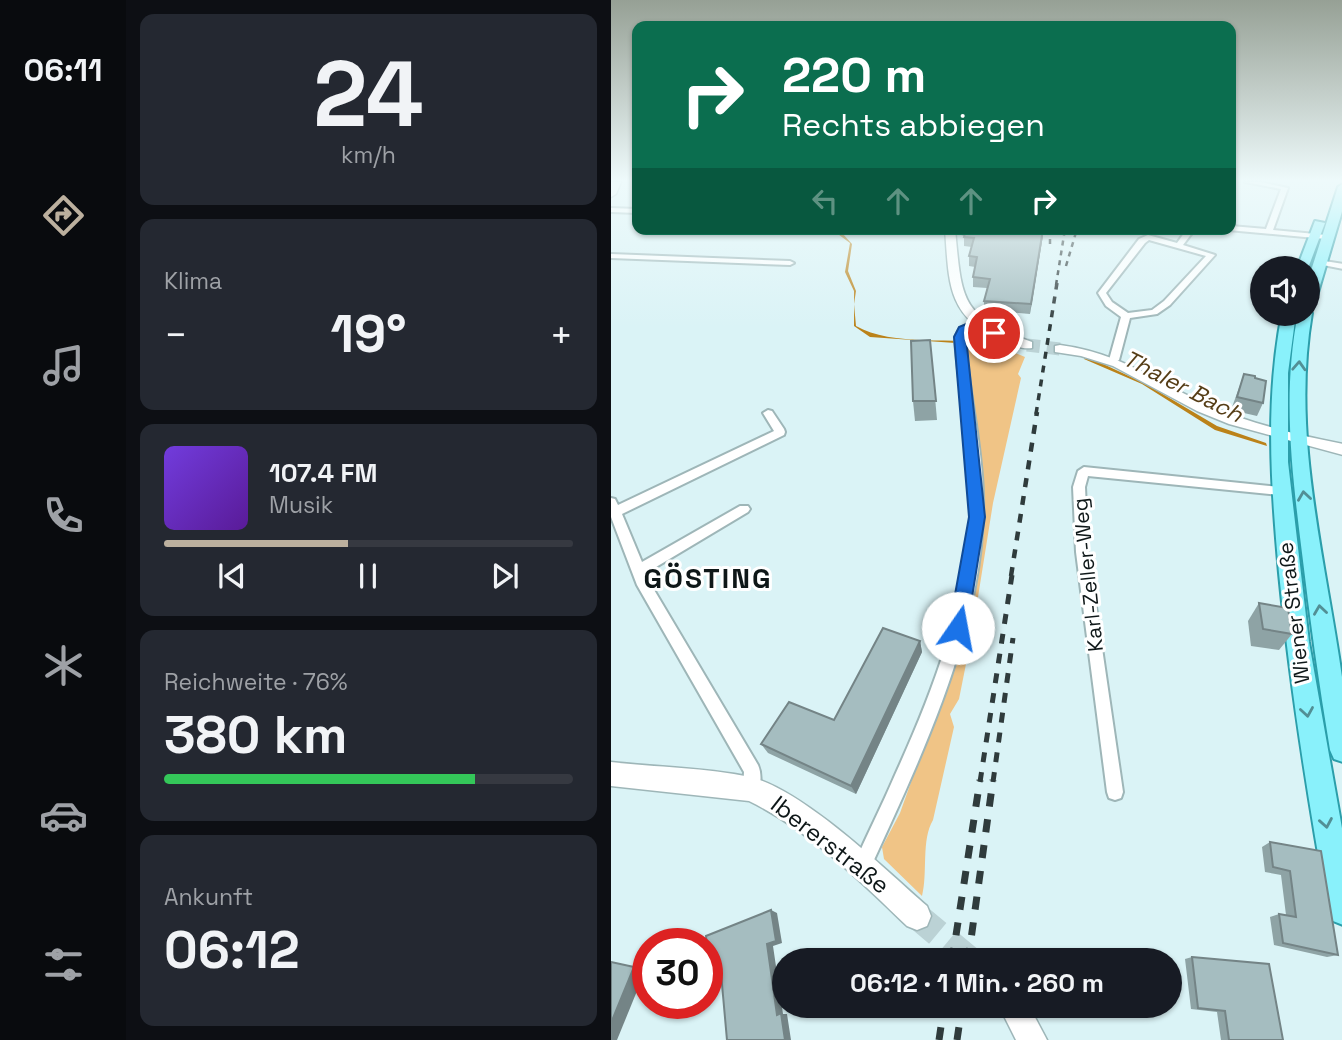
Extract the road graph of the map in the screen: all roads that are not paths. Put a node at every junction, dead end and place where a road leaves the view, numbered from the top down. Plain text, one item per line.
1 (1274, 231) edge
2 (1321, 231) edge
3 (1322, 231) edge
4 (951, 235) edge
5 (1187, 235) edge
6 (1320, 236) junction
7 (1180, 244) junction
8 (611, 256) edge
9 (1309, 256) edge
10 (1321, 262) junction
11 (790, 263) dead end
12 (1320, 265) edge
13 (1342, 267) edge
14 (1126, 316) junction
15 (980, 326) junction
16 (1287, 326) edge
17 (1303, 326) edge
18 (960, 340) joint
19 (1027, 345) tunnel mouth
20 (1060, 349) tunnel mouth
21 (1114, 360) junction
22 (768, 413) dead end
23 (1278, 433) junction
24 (1296, 438) junction
25 (1342, 450) edge
26 (1280, 491) junction
27 (613, 507) edge
28 (743, 509) dead end
29 (638, 571) junction
30 (1333, 649) edge
31 (1342, 750) edge
32 (611, 774) edge
33 (751, 789) junction
34 (1116, 792) dead end
35 (862, 867) junction
36 (1342, 911) edge
37 (917, 916) tunnel mouth
38 (1020, 1018) edge
39 (1032, 1040) edge

1 - 6 street
2 - 6 main road
3 - 6 main road
4 - 15 main road
5 - 7 street
6 - 9 main road
6 - 10 main road
7 - 14 street
7 - 14 street
8 - 11 street
10 - 12 main road
10 - 13 street
14 - 21 street
15 - 18 street
15 - 19 main road
16 - 23 main road, Wiener Straße
24 -> 17 main road, Wiener Straße
18 - 35 street
20 - 21 main road
21 - 23 main road
22 - 27 street
23 - 24 main road
23 - 26 main road, Wiener Straße
24 - 25 main road
30 -> 24 main road, Wiener Straße
26 - 34 street, Karl-Zeller-Weg
26 -> 36 main road, Wiener Straße
27 - 29 street
28 - 29 street
29 - 33 street
30 - 31 main road, Wiener Straße
32 - 33 main road, Ibererstraße
33 - 35 main road, Ibererstraße
35 - 37 main road, Ibererstraße
38 - 39 main road

